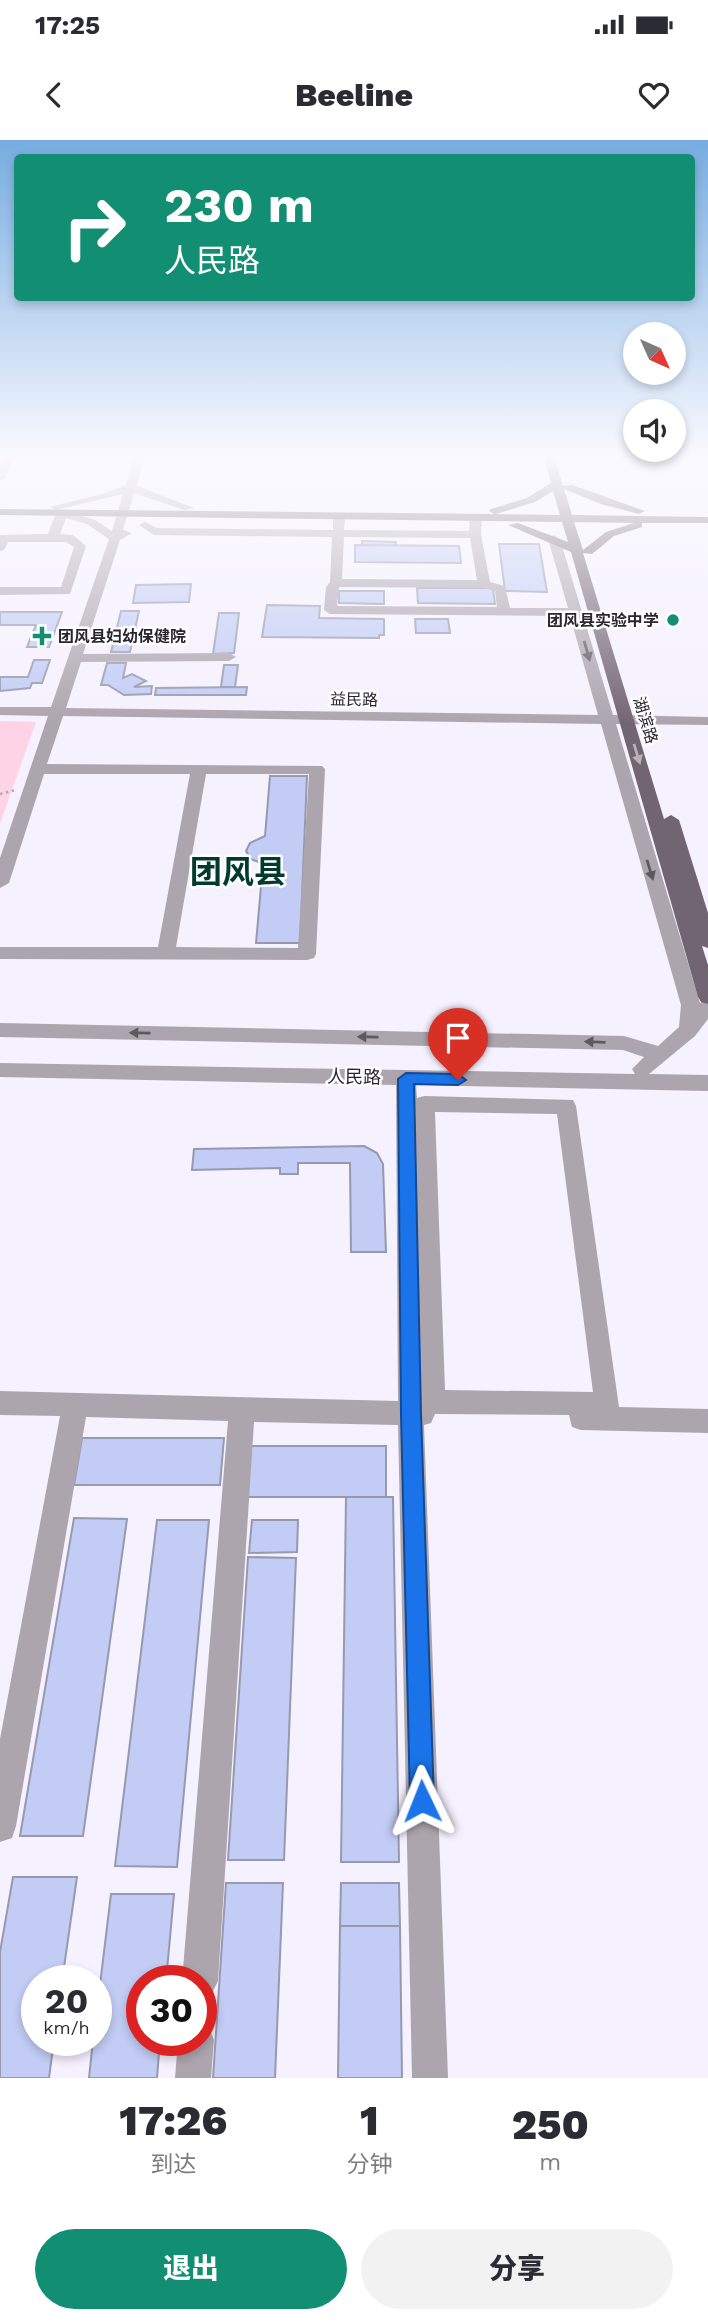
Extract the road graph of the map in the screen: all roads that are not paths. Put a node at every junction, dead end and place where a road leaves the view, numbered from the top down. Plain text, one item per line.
1 (78, 544) edge
2 (112, 544) edge
3 (338, 544) edge
4 (477, 544) edge
5 (556, 544) edge
6 (568, 544) edge
7 (580, 544) edge
8 (592, 544) edge
9 (582, 550) junction
10 (336, 583) junction
11 (408, 584) junction
12 (484, 584) junction
13 (0, 591) edge
14 (0, 604) edge
15 (80, 605) junction
16 (409, 611) junction
17 (504, 611) junction
18 (575, 612) junction
19 (229, 657) dead end
20 (75, 658) junction
21 (0, 711) edge
22 (57, 712) junction
23 (606, 719) junction
24 (634, 720) junction
25 (708, 721) edge
26 (38, 769) junction
27 (199, 769) junction
28 (0, 883) edge
29 (708, 942) edge
30 (0, 953) edge
31 (166, 953) junction
32 (708, 997) edge
33 (708, 1006) edge
34 (0, 1030) edge
35 (688, 1031) junction
36 (662, 1055) junction
37 (0, 1056) edge
38 (642, 1069) junction
39 (708, 1069) edge
40 (0, 1070) edge
41 (406, 1079) junction
42 (708, 1083) edge
43 (566, 1106) joint
44 (0, 1403) edge
45 (75, 1405) junction
46 (242, 1409) junction
47 (411, 1414) junction
48 (708, 1421) edge
49 (0, 1826) edge
50 (201, 1965) edge
51 (195, 2056) edge
52 (193, 2078) edge
53 (430, 2078) edge

1 - 13 street
2 - 15 street
3 - 10 street
4 - 12 street
5 - 18 street
6 - 9 main road
7 - 9 main road, 湖滨路
8 - 9 main road
9 - 24 main road, 湖滨路
10 - 11 street
10 - 16 street
11 - 12 street
11 - 16 street
12 - 17 street
14 - 15 street
15 - 20 street
16 - 17 street
17 - 18 street
18 -> 23 street
19 - 20 street
20 - 22 street
21 - 22 street, 益民路
22 - 23 street, 益民路
22 - 26 street
23 - 24 street, 益民路
23 -> 35 street
24 - 25 street, 益民路
24 - 29 main road, 湖滨路
24 -> 32 main road, 湖滨路
26 - 27 street
26 - 28 street
27 - 31 street
27 - 31 street
30 - 31 street
33 - 35 street
36 -> 34 street
35 - 36 street
36 - 38 street
37 - 38 street, 人民路
38 - 39 street, 人民路
40 - 41 street, 人民路
41 - 42 street, 人民路
41 - 47 street
43 - 43 street
44 - 45 street
45 - 46 street
45 - 49 street
46 - 47 street
46 - 50 street
47 - 48 street
47 - 53 street
51 - 52 street

